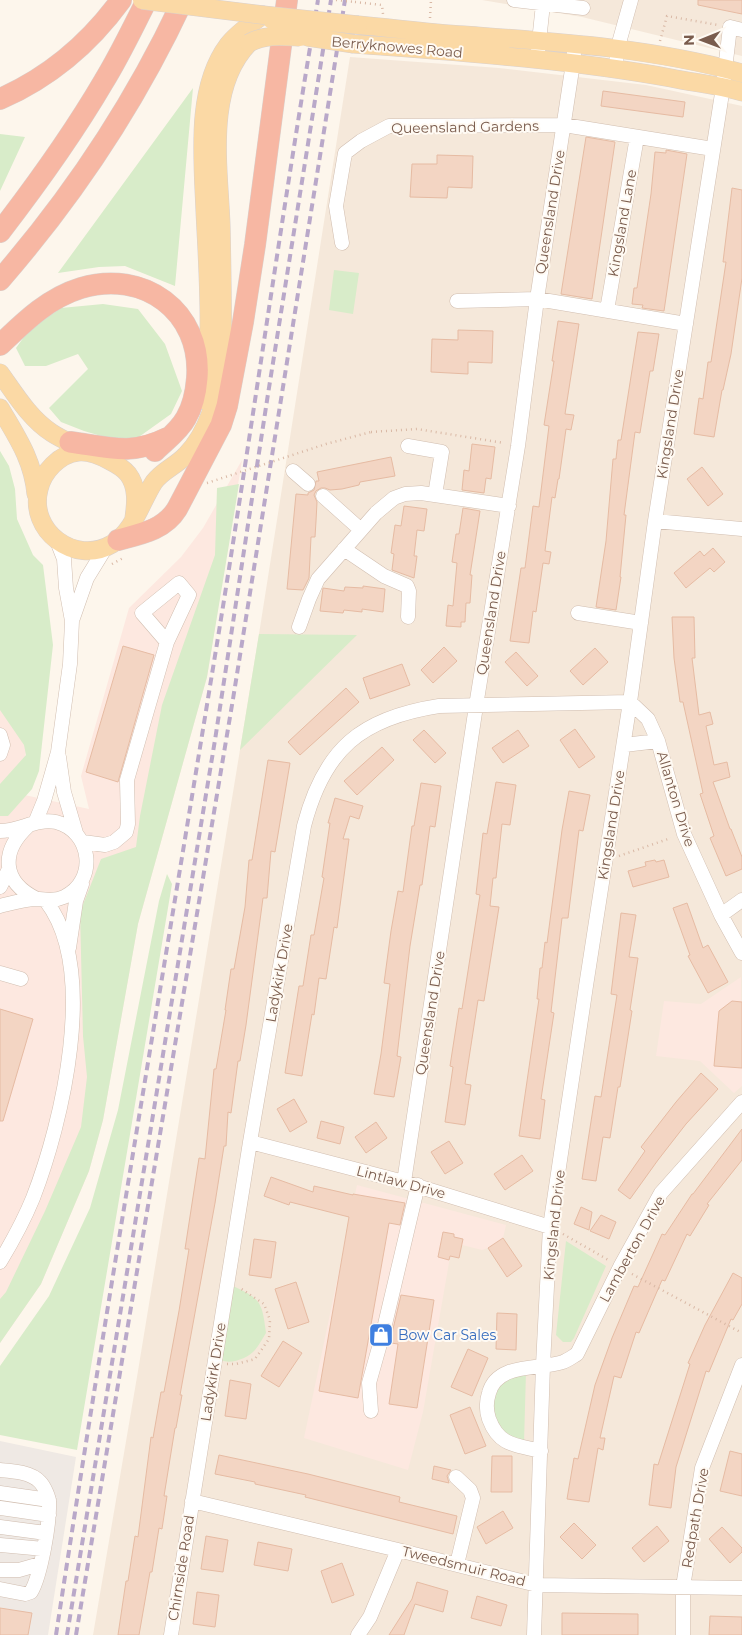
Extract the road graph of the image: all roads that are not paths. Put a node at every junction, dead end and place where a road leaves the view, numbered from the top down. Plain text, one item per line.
1 (121, 0) edge
2 (142, 0) edge
3 (148, 0) edge
4 (183, 0) edge
5 (287, 0) edge
6 (514, 0) edge
7 (631, 0) edge
8 (543, 4) junction
9 (583, 8) dead end
10 (263, 16) junction
11 (736, 28) edge
12 (308, 37) junction
13 (539, 41) junction
14 (575, 43) junction
15 (617, 50) junction
16 (537, 59) junction
17 (573, 63) junction
18 (616, 68) junction
19 (725, 68) junction
20 (742, 73) edge
21 (723, 87) junction
22 (742, 92) edge
23 (0, 99) edge
24 (211, 114) junction
25 (564, 125) junction
26 (637, 137) junction
27 (713, 149) junction
28 (0, 232) edge
29 (342, 242) dead end
30 (0, 280) edge
31 (537, 299) junction
32 (457, 302) dead end
33 (607, 310) junction
34 (686, 324) junction
35 (0, 345) edge
36 (5, 380) edge
37 (0, 408) edge
38 (70, 442) junction
39 (162, 444) junction
40 (408, 446) dead end
41 (97, 456) junction
42 (293, 471) dead end
43 (308, 484) dead end
44 (323, 496) dead end
45 (435, 496) junction
46 (37, 505) junction
47 (509, 506) junction
48 (134, 518) junction
49 (655, 521) junction
50 (742, 529) edge
51 (361, 530) junction
52 (56, 541) junction
53 (112, 544) junction
54 (344, 549) junction
55 (578, 613) dead end
56 (408, 617) dead end
57 (72, 622) junction
58 (641, 623) junction
59 (299, 627) dead end
60 (167, 642) dead end
61 (630, 702) junction
62 (476, 706) junction
63 (0, 735) edge
64 (658, 741) junction
65 (624, 745) junction
66 (58, 752) junction
67 (0, 754) edge
68 (31, 825) junction
69 (0, 831) edge
70 (79, 837) junction
71 (105, 845) junction
72 (6, 860) edge
73 (87, 868) junction
74 (0, 887) edge
75 (42, 900) junction
76 (742, 900) edge
77 (0, 906) edge
78 (720, 915) junction
79 (742, 953) edge
80 (68, 954) junction
81 (0, 973) edge
82 (21, 979) dead end
83 (742, 1102) edge
84 (250, 1142) junction
85 (411, 1183) junction
86 (550, 1227) junction
87 (0, 1262) edge
88 (543, 1365) junction
89 (742, 1365) edge
90 (371, 1411) dead end
91 (541, 1451) junction
92 (0, 1470) edge
93 (456, 1476) dead end
94 (0, 1492) edge
95 (49, 1500) junction
96 (192, 1501) junction
97 (0, 1508) edge
98 (49, 1515) junction
99 (0, 1526) edge
100 (46, 1533) junction
101 (0, 1544) edge
102 (44, 1549) junction
103 (398, 1550) junction
104 (40, 1564) junction
105 (457, 1564) junction
106 (0, 1570) edge
107 (536, 1585) junction
108 (683, 1588) junction
109 (742, 1588) edge
110 (0, 1589) edge
111 (170, 1635) edge
112 (358, 1635) edge
113 (534, 1635) edge
114 (683, 1635) edge

1 - 23 highway
2 - 10 main road, Berryknowes Road, bridge
3 - 28 highway
4 - 30 highway
5 - 53 highway
6 - 8 street
7 - 15 street
8 - 9 street
8 - 13 street
10 - 12 main road, Berryknowes Road, bridge
10 - 13 main road, Berryknowes Road, bridge
10 - 24 main road
11 - 19 street
12 - 16 main road, Berryknowes Road, bridge
12 - 24 main road, bridge
13 - 14 main road, Berryknowes Road
13 - 16 street
14 - 15 main road, Berryknowes Road
14 - 17 street, Queensland Drive
15 - 18 street
15 - 19 main road, Berryknowes Road
16 - 17 main road, Berryknowes Road
17 - 18 main road, Berryknowes Road
17 - 25 street, Queensland Drive
18 - 21 main road, Berryknowes Road
19 - 20 main road, Berryknowes Road
19 - 21 street, Kingsland Drive
21 - 22 main road, Berryknowes Road
21 - 27 street, Kingsland Drive
24 - 39 main road
24 - 48 main road
25 - 26 street, Queensland Gardens
25 - 29 street, Queensland Gardens
25 - 31 street, Queensland Drive
26 - 27 street, Queensland Gardens
26 - 33 street, Kingsland Lane
27 - 34 street, Kingsland Drive
31 - 32 street
31 - 33 street
31 - 47 street, Queensland Drive
33 - 34 street
34 - 49 street, Kingsland Drive
35 - 39 highway
36 - 38 main road
37 - 46 main road
38 - 39 highway
38 - 41 main road
39 - 41 main road
40 - 45 street
41 - 46 main road
41 - 48 main road
42 - 43 street
44 - 51 street
45 - 47 street
45 - 51 street
46 - 52 main road
47 - 62 street, Queensland Drive
48 - 53 main road
49 - 50 street
49 - 58 street, Kingsland Drive
51 - 54 street
52 - 53 main road
52 - 57 street
53 - 57 street
54 - 56 street
54 - 59 street
55 - 58 street
57 - 66 street
58 - 61 street, Kingsland Drive
60 - 71 street
61 - 62 street, Ladykirk Drive
61 - 64 street, Allanton Drive
61 - 65 street, Kingsland Drive
62 - 84 street, Ladykirk Drive
62 - 85 street, Queensland Drive
63 - 67 street
64 - 65 street
64 - 78 street, Allanton Drive
65 - 86 street, Kingsland Drive
66 - 68 street
66 - 70 street
68 - 69 street
68 - 70 street
68 - 72 street
70 - 71 street
70 - 73 street
71 - 73 street
72 - 74 street
72 - 75 street
73 - 75 street
73 - 80 street
75 - 77 street
75 - 80 street
76 - 78 street
78 - 79 street, Allanton Drive
80 - 87 street
81 - 82 street
83 - 88 street, Lamberton Drive
84 - 85 street, Lintlaw Drive
84 - 96 street, Ladykirk Drive
85 - 86 street, Lintlaw Drive
85 - 90 street, Queensland Drive
86 - 88 street, Kingsland Drive
88 - 91 street, Kingsland Drive
88 - 91 street, Lamberton Drive
89 - 108 street, Redpath Drive
91 - 107 street, Kingsland Drive
92 - 95 street
93 - 105 street
94 - 95 street
95 - 98 street
96 - 103 street, Tweedsmuir Road
96 - 111 street, Chirnside Road
97 - 98 street
98 - 100 street
99 - 100 street
100 - 102 street
101 - 102 street
102 - 104 street
103 - 105 street, Tweedsmuir Road
103 - 112 street
104 - 106 street
104 - 110 street
105 - 107 street, Tweedsmuir Road
107 - 108 street, Tweedsmuir Road
107 - 113 street, Kingsland Drive
108 - 109 street, Tweedsmuir Road
108 - 114 street, Redpath Drive

